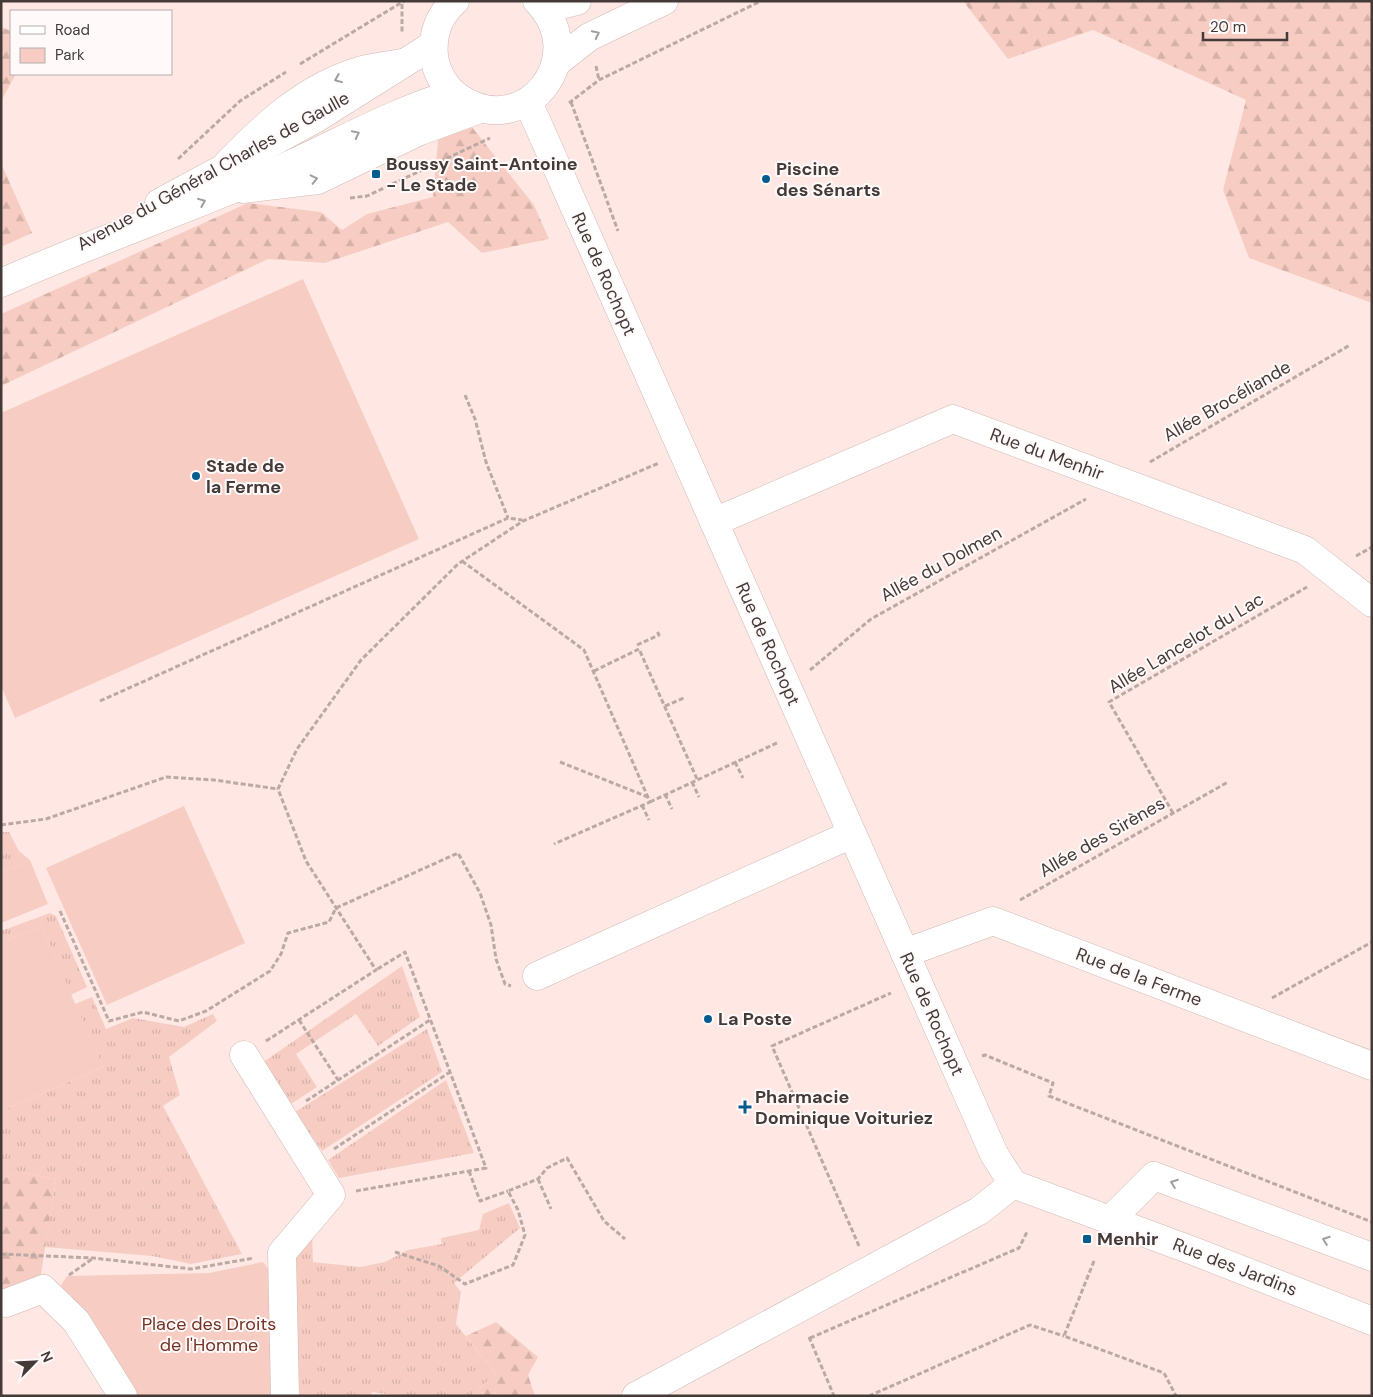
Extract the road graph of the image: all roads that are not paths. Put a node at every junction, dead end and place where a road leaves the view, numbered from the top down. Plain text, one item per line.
1 (455, 1) edge
2 (577, 1) edge
3 (664, 1) edge
4 (541, 5) edge
5 (433, 45) junction
6 (557, 62) junction
7 (453, 94) junction
8 (528, 102) junction
9 (480, 109) junction
10 (228, 179) junction
11 (1, 283) edge
12 (714, 522) junction
13 (1372, 603) edge
14 (852, 834) junction
15 (906, 953) junction
16 (537, 976) road end
17 (244, 1055) road end
18 (1372, 1066) edge
19 (1013, 1184) junction
20 (1112, 1220) junction
21 (1372, 1257) edge
22 (6, 1303) dead end
23 (1372, 1321) edge
24 (123, 1396) edge
25 (285, 1396) edge
26 (636, 1396) edge

1 - 5 street
2 - 4 street
6 -> 3 street
4 - 6 street
5 - 7 street
5 -> 10 street, Avenue du Général Charles de Gaulle
6 - 8 street
7 - 9 street
10 -> 7 street, Avenue du Général Charles de Gaulle
8 - 9 street
8 - 12 street, Rue de Rochopt
10 -> 9 street
10 - 11 street, Avenue du Général Charles de Gaulle
12 - 13 street, Rue du Menhir
12 - 14 street, Rue de Rochopt
14 - 15 street, Rue de Rochopt
14 - 16 street
15 - 18 street, Rue de la Ferme
15 - 19 street, Rue de Rochopt
17 - 25 street
19 - 20 street, Rue des Jardins
19 - 26 street
21 -> 20 street
20 - 23 street, Rue des Jardins
22 - 24 street

